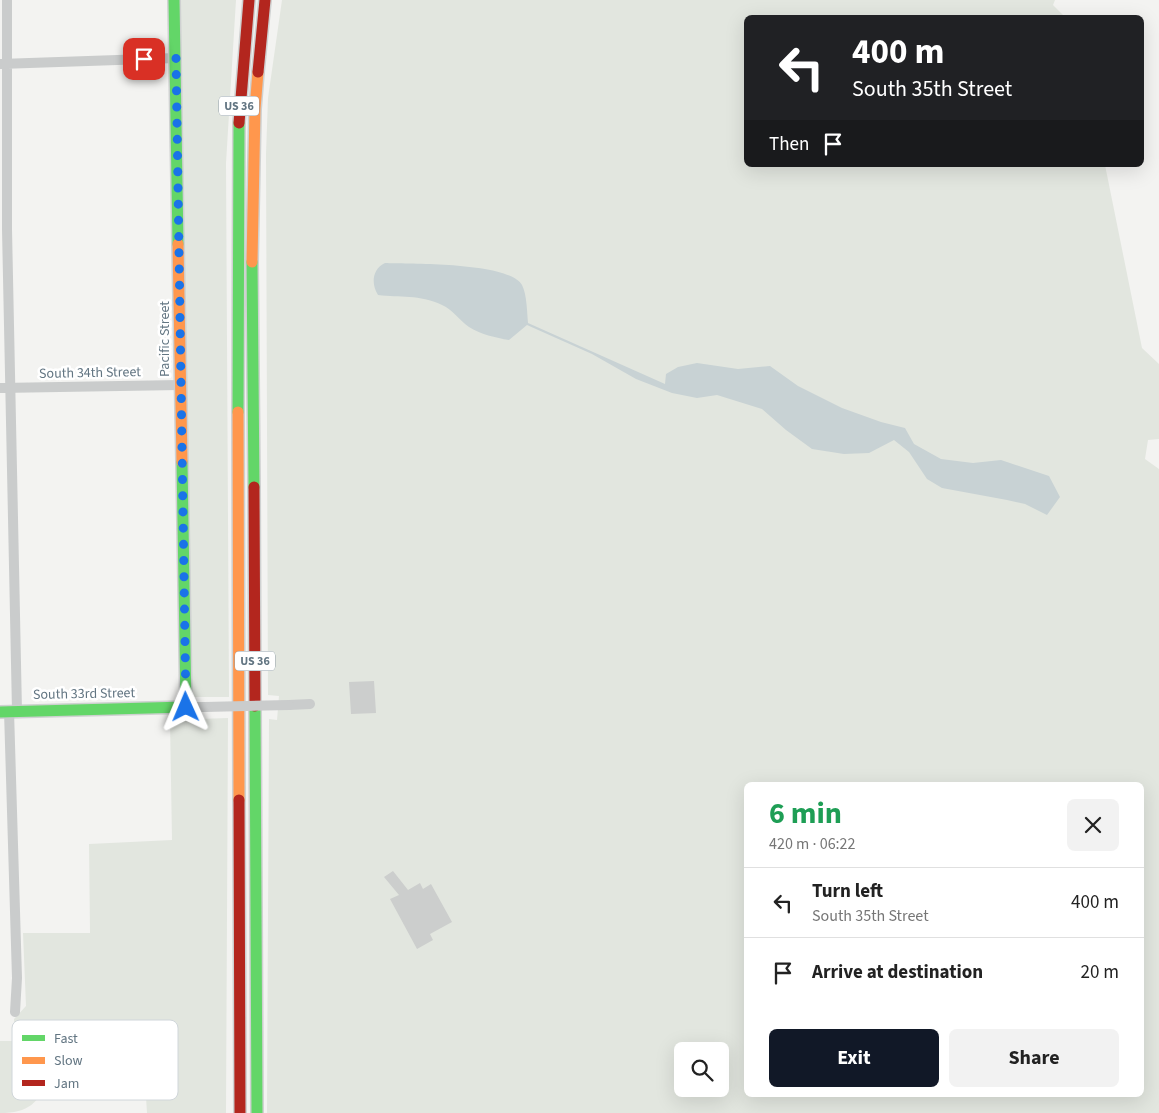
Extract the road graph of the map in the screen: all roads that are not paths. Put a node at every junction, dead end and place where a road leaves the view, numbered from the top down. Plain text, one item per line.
1 (7, 0) edge
2 (174, 0) edge
3 (249, 0) edge
4 (265, 0) edge
5 (176, 58) junction
6 (4, 64) edge
7 (180, 385) junction
8 (0, 388) edge
9 (11, 388) junction
10 (310, 704) dead end
11 (186, 707) junction
12 (9, 711) edge
13 (16, 1012) dead end
14 (240, 1113) edge
15 (256, 1113) edge

1 - 6 street
2 - 5 main road, Pacific Street
3 - 14 main road, US 36
4 - 15 main road, US 36
5 - 6 street
5 - 7 main road, Pacific Street
6 - 9 street
7 - 9 street, South 34th Street
7 - 11 main road, Pacific Street
8 - 9 street, South 34th Street
9 - 12 street
10 - 11 street, South 33rd Street, bridge
11 - 12 main road, South 33rd Street
12 - 13 street

